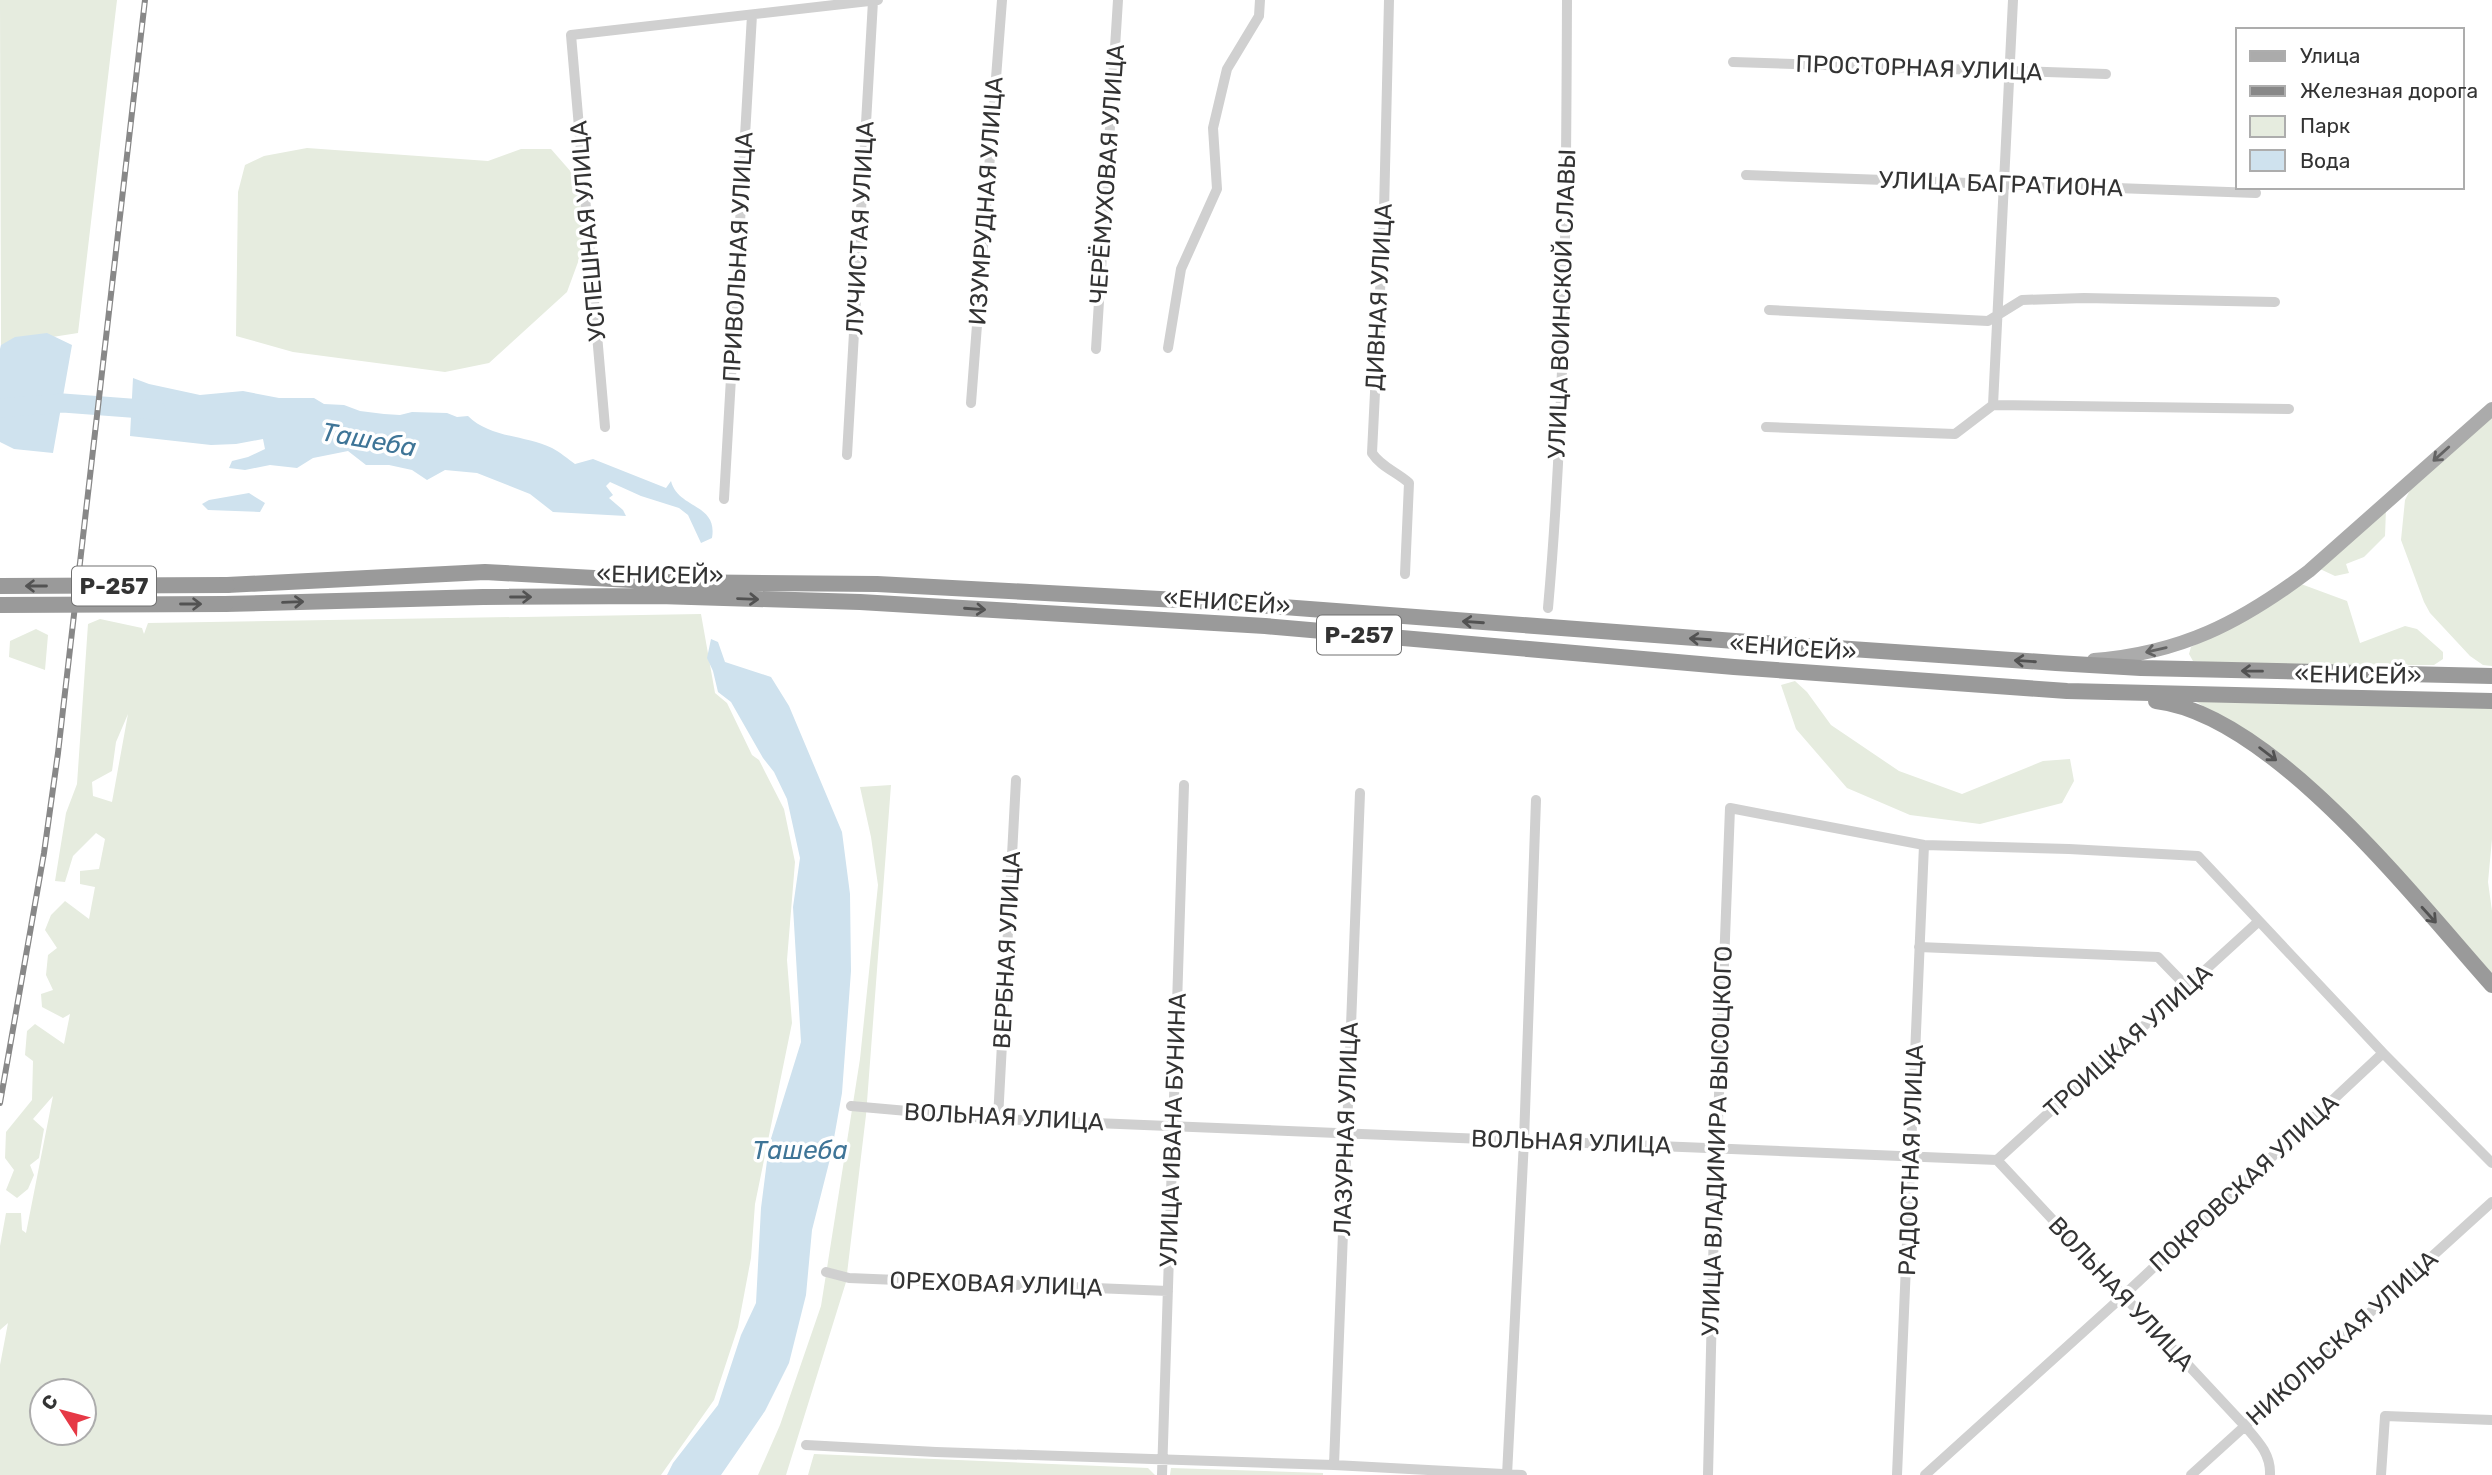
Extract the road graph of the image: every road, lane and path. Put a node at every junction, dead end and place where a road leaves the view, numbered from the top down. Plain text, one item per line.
1 (875, 0) edge
2 (1002, 0) edge
3 (1118, 0) edge
4 (1260, 0) edge
5 (1389, 0) edge
6 (1567, 0) edge
7 (2013, 0) edge
8 (752, 15) junction
9 (1732, 62) dead end
10 (2010, 72) junction
11 (2106, 74) dead end
12 (1746, 175) dead end
13 (2005, 184) junction
14 (2256, 193) dead end
15 (2275, 302) dead end
16 (1769, 310) dead end
17 (1999, 314) junction
18 (1168, 348) dead end
19 (1097, 349) dead end
20 (971, 403) dead end
21 (1993, 405) junction
22 (2289, 409) dead end
23 (2492, 409) edge
24 (605, 427) dead end
25 (1766, 427) dead end
26 (847, 455) dead end
27 (724, 499) dead end
28 (1405, 574) dead end
29 (0, 586) edge
30 (0, 605) edge
31 (1548, 608) dead end
32 (2056, 663) junction
33 (2492, 677) edge
34 (2067, 691) junction
35 (2492, 701) edge
36 (1016, 780) dead end
37 (1184, 785) dead end
38 (1360, 793) dead end
39 (1536, 800) dead end
40 (1924, 845) junction
41 (2259, 921) junction
42 (1919, 947) junction
43 (2492, 985) edge
44 (2187, 987) junction
45 (2380, 1057) junction
46 (851, 1106) dead end
47 (998, 1119) junction
48 (1174, 1126) junction
49 (1345, 1133) junction
50 (1524, 1140) junction
51 (1717, 1147) junction
52 (1911, 1157) junction
53 (1997, 1160) junction
54 (2492, 1164) edge
55 (2492, 1202) edge
56 (825, 1272) dead end
57 (1168, 1291) junction
58 (2123, 1296) junction
59 (2492, 1420) edge
60 (2245, 1426) junction
61 (806, 1446) dead end
62 (1163, 1459) junction
63 (1334, 1465) junction
64 (1508, 1474) edge
65 (1162, 1475) edge
66 (1522, 1475) edge
67 (1708, 1475) edge
68 (1897, 1475) edge
69 (1925, 1475) edge
70 (2191, 1475) edge
71 (2270, 1475) edge
72 (2381, 1475) edge

1 - 8 street
1 - 26 street, ЛУЧИСТАЯ УЛИЦА
2 - 20 street, ИЗУМРУДНАЯ УЛИЦА
3 - 19 street, ЧЕРЁМУХОВАЯ УЛИЦА
4 - 18 street
5 - 28 street, ДИВНАЯ УЛИЦА
6 - 31 street, УЛИЦА ВОИНСКОЙ СЛАВЫ
7 - 10 street
8 - 24 street, УСПЕШНАЯ УЛИЦА
8 - 27 street, ПРИВОЛЬНАЯ УЛИЦА
9 - 10 street, ПРОСТОРНАЯ УЛИЦА
10 - 11 street, ПРОСТОРНАЯ УЛИЦА
10 - 13 street
12 - 13 street, УЛИЦА БАГРАТИОНА
13 - 14 street, УЛИЦА БАГРАТИОНА
13 - 17 street
15 - 17 street
16 - 17 street
17 - 21 street
21 - 22 street
21 - 25 street
23 -> 32 main road
32 -> 29 highway, «ЕНИСЕЙ» / Р-257, bridge
30 -> 34 highway, «ЕНИСЕЙ» / Р-257, bridge
33 -> 32 highway, «ЕНИСЕЙ» / Р-257
34 - 35 highway, «ЕНИСЕЙ» / Р-257
34 -> 43 highway
36 - 47 street, ВЕРБНАЯ УЛИЦА
37 - 48 street, УЛИЦА ИВАНА БУНИНА
38 - 49 street, ЛАЗУРНАЯ УЛИЦА
39 - 50 street
40 - 41 street
40 - 42 street, РАДОСТНАЯ УЛИЦА
40 - 51 street, УЛИЦА ВЛАДИМИРА ВЫСОЦКОГО
41 - 44 street, ТРОИЦКАЯ УЛИЦА
41 - 45 street
42 - 44 street
42 - 52 street, РАДОСТНАЯ УЛИЦА
44 - 53 street, ТРОИЦКАЯ УЛИЦА
45 - 54 street
45 - 58 street, ПОКРОВСКАЯ УЛИЦА
46 - 47 street, ВОЛЬНАЯ УЛИЦА
47 - 48 street, ВОЛЬНАЯ УЛИЦА
48 - 49 street, ВОЛЬНАЯ УЛИЦА
48 - 57 street, УЛИЦА ИВАНА БУНИНА
49 - 50 street, ВОЛЬНАЯ УЛИЦА
49 - 63 street, ЛАЗУРНАЯ УЛИЦА
50 - 51 street, ВОЛЬНАЯ УЛИЦА
50 - 64 street
51 - 52 street, ВОЛЬНАЯ УЛИЦА
51 - 67 street, УЛИЦА ВЛАДИМИРА ВЫСОЦКОГО
52 - 53 street, ВОЛЬНАЯ УЛИЦА
52 - 68 street, РАДОСТНАЯ УЛИЦА
53 - 58 street, ВОЛЬНАЯ УЛИЦА
55 - 60 street, НИКОЛЬСКАЯ УЛИЦА
56 - 57 street, ОРЕХОВАЯ УЛИЦА
57 - 62 street, УЛИЦА ИВАНА БУНИНА
58 - 60 street, ВОЛЬНАЯ УЛИЦА
58 - 69 street, ПОКРОВСКАЯ УЛИЦА
59 - 72 street
60 - 70 street, НИКОЛЬСКАЯ УЛИЦА
60 - 71 street, ВОЛЬНАЯ УЛИЦА
61 - 62 street
62 - 63 street
62 - 65 street, УЛИЦА ИВАНА БУНИНА
63 - 64 street
64 - 66 street

